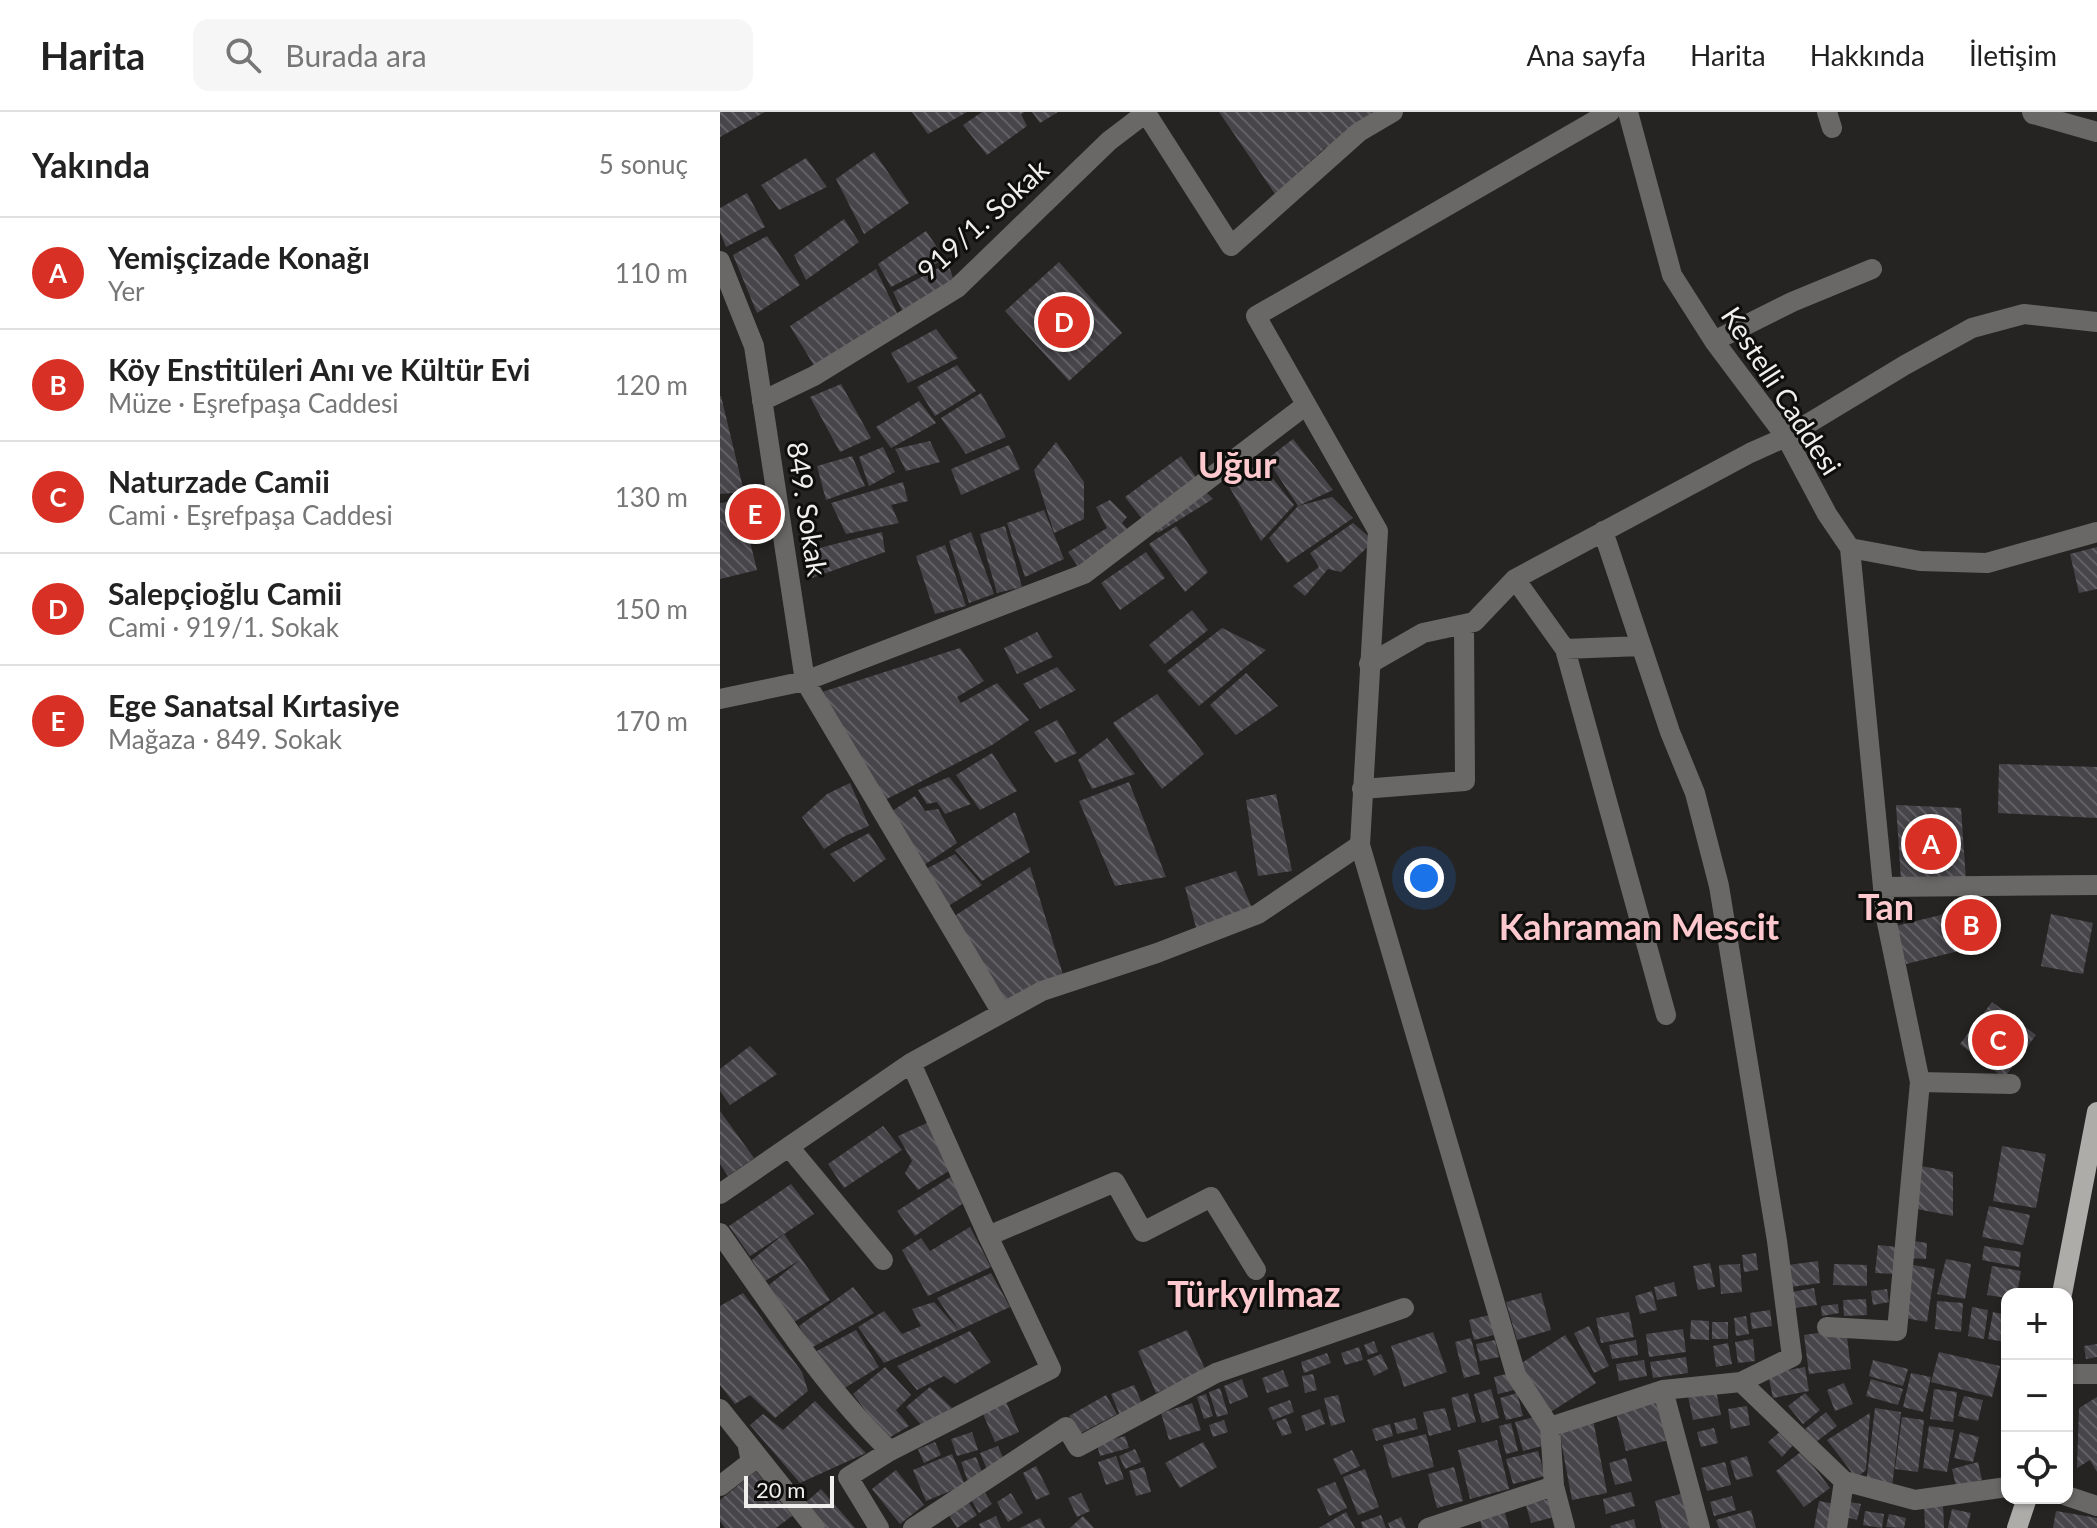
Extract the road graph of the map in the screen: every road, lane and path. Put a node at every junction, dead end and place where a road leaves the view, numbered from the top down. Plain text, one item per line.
1 (1146, 112) edge
2 (1393, 112) edge
3 (1610, 112) edge
4 (1628, 112) edge
5 (2032, 112) edge
6 (2097, 132) edge
7 (720, 261) edge
8 (1872, 269) dead end
9 (2097, 322) edge
10 (1714, 341) junction
11 (762, 401) junction
12 (1306, 405) junction
13 (1786, 437) junction
14 (1603, 531) junction
15 (2097, 532) edge
16 (1850, 548) junction
17 (1515, 579) junction
18 (1464, 624) junction
19 (1641, 646) junction
20 (1565, 649) junction
21 (1369, 664) junction
22 (805, 681) junction
23 (720, 699) edge
24 (1362, 789) junction
25 (1360, 845) junction
26 (2097, 885) edge
27 (1883, 887) junction
28 (1002, 1013) junction
29 (1666, 1015) dead end
30 (911, 1063) junction
31 (1920, 1082) junction
32 (2011, 1084) dead end
33 (2097, 1112) edge
34 (789, 1147) junction
35 (720, 1194) edge
36 (720, 1233) edge
37 (988, 1236) junction
38 (883, 1260) dead end
39 (1256, 1270) dead end
40 (2063, 1288) edge
41 (1404, 1308) dead end
42 (1827, 1327) dead end
43 (2073, 1374) edge
44 (2097, 1374) edge
45 (1741, 1382) junction
46 (1663, 1390) junction
47 (720, 1409) edge
48 (1550, 1427) junction
49 (748, 1447) junction
50 (890, 1451) junction
51 (1844, 1481) junction
52 (720, 1486) edge
53 (1554, 1486) junction
54 (2001, 1488) edge
55 (2073, 1498) edge
56 (2025, 1504) edge
57 (2097, 1506) edge
58 (815, 1528) edge
59 (879, 1528) edge
60 (913, 1528) edge
61 (1428, 1528) edge
62 (1565, 1528) edge
63 (1700, 1528) edge
64 (1837, 1528) edge
65 (2017, 1528) edge

1 - 2 street
1 - 11 street, 919/1. Sokak
3 - 12 street
4 - 10 street, Kestelli Caddesi
5 - 6 street
7 - 11 street, 849. Sokak
8 - 10 street
9 - 13 street
10 - 13 street, Kestelli Caddesi
11 - 22 street, 849. Sokak
12 - 21 street
12 - 22 street
13 - 14 street
13 - 16 street, Kestelli Caddesi
14 - 17 street
14 - 19 street
15 - 16 street
16 - 27 street
17 - 18 street
17 - 20 street
18 - 21 street
18 - 24 street
19 - 20 street
19 - 45 street
20 - 29 street
21 - 24 street
22 - 23 street
22 - 28 street
24 - 25 street
25 - 28 street
25 - 48 street
26 - 27 street
27 - 31 street
28 - 30 street
30 - 34 street
30 - 37 street
31 - 32 street
31 - 42 street
33 - 40 main road
34 - 35 street
34 - 38 street
36 - 50 street
37 - 39 street
37 - 50 street
41 - 60 street
43 - 44 street
45 - 46 street
45 - 51 street
46 - 48 street
46 - 63 street
47 - 49 street
48 - 53 street
49 - 52 street
49 - 58 street
50 - 59 street
51 - 54 street
51 - 64 street
53 - 61 street
53 - 62 street
55 - 57 street
56 - 65 main road

